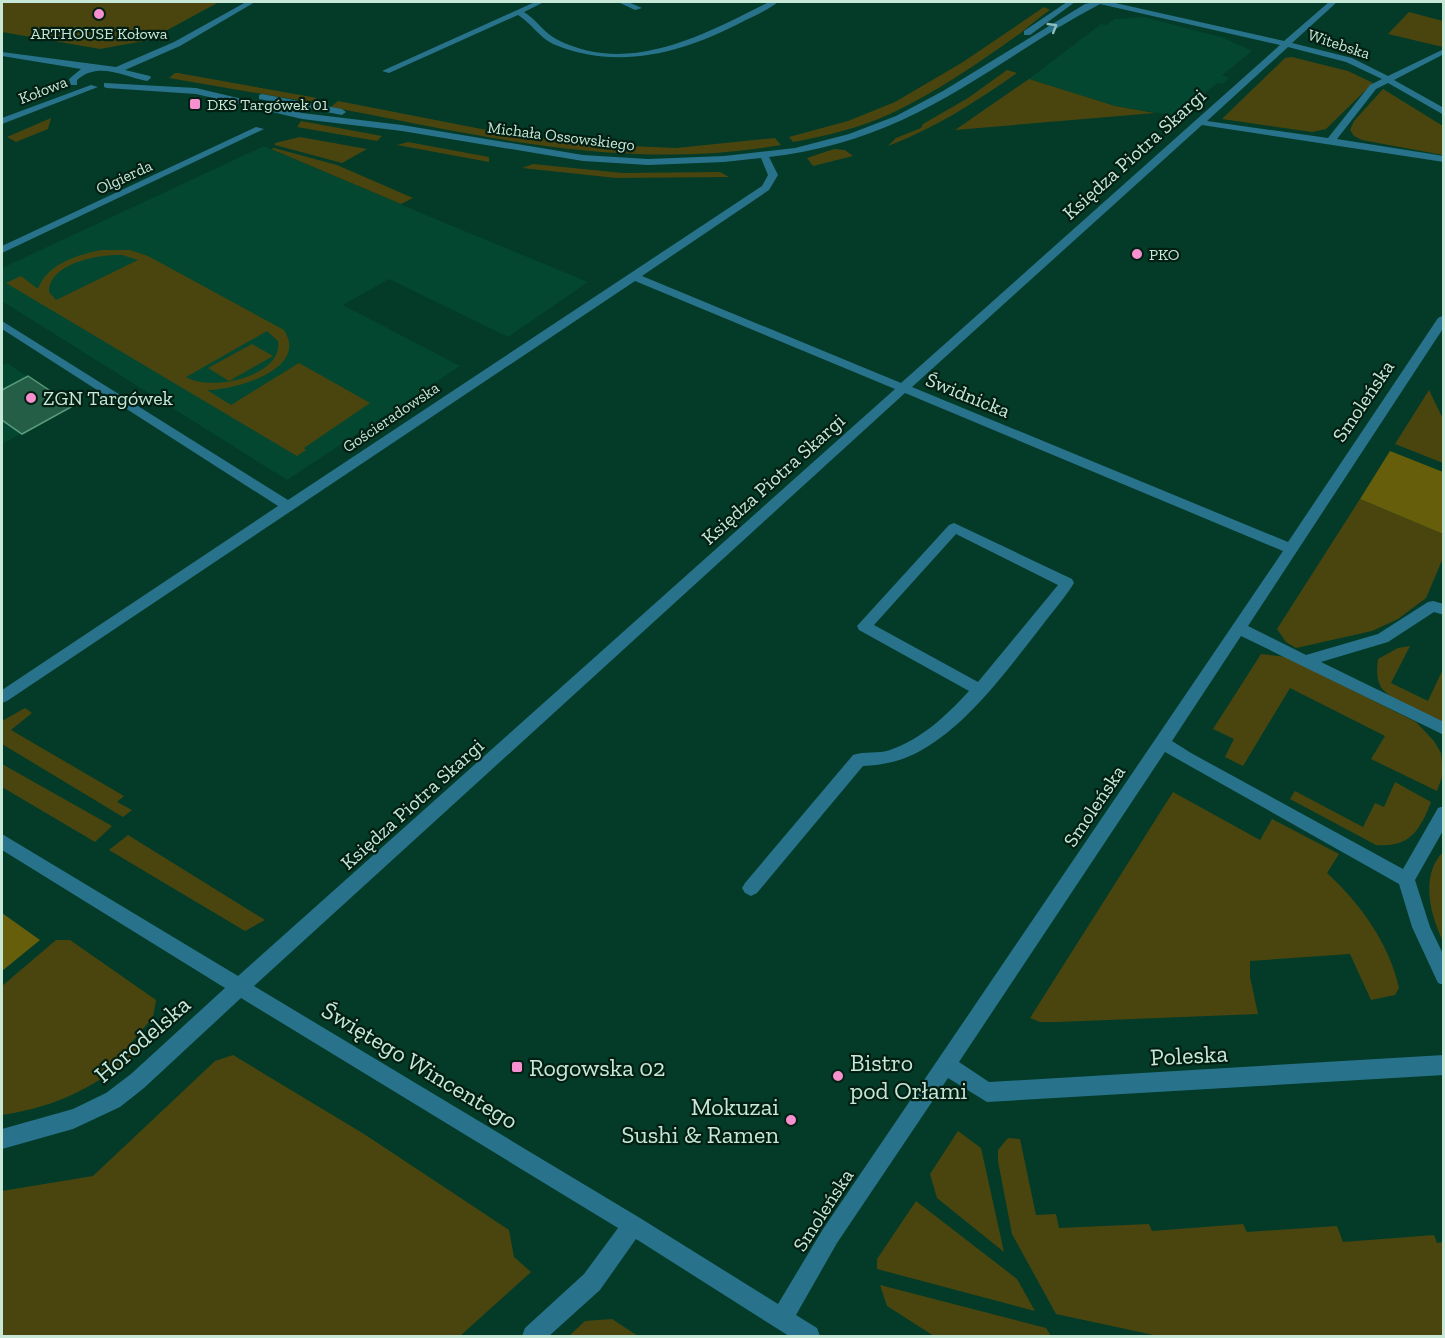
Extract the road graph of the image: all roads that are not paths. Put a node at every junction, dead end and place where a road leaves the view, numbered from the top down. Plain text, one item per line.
1 (251, 2) edge
2 (540, 2) edge
3 (622, 2) edge
4 (774, 2) edge
5 (1071, 2) edge
6 (1087, 2) edge
7 (1102, 2) edge
8 (1135, 2) edge
9 (1333, 2) edge
10 (638, 8) dead end
11 (518, 12) junction
12 (1217, 27) junction
13 (1287, 44) junction
14 (1443, 51) edge
15 (2, 54) edge
16 (2, 60) edge
17 (94, 68) junction
18 (985, 68) junction
19 (120, 71) junction
20 (386, 71) dead end
21 (1386, 78) junction
22 (74, 80) junction
23 (107, 85) junction
24 (94, 87) junction
25 (1443, 112) edge
26 (2, 113) edge
27 (2, 121) edge
28 (1198, 122) junction
29 (402, 128) junction
30 (259, 129) dead end
31 (1331, 140) junction
32 (764, 155) junction
33 (1443, 159) edge
34 (2, 250) edge
35 (633, 276) junction
36 (1443, 318) edge
37 (2, 324) edge
38 (903, 389) junction
39 (287, 506) junction
40 (1289, 548) junction
41 (1443, 610) edge
42 (1238, 628) junction
43 (1308, 660) junction
44 (980, 690) junction
45 (2, 697) edge
46 (1443, 729) edge
47 (1162, 742) junction
48 (1443, 813) edge
49 (2, 841) edge
50 (1406, 879) junction
51 (752, 888) dead end
52 (1443, 977) edge
53 (240, 988) junction
54 (945, 1064) junction
55 (1443, 1065) edge
56 (2, 1139) edge
57 (633, 1225) junction
58 (782, 1319) junction
59 (533, 1336) edge
60 (809, 1336) edge

1 - 19 street
2 - 11 street
3 - 10 street
4 - 11 street
5 - 18 street, Michała Ossowskiego
6 - 7 street, Witebska
7 - 12 street, Witebska
18 -> 7 street, Michała Ossowskiego
8 - 12 street, Witebska
9 - 13 street, Księdza Piotra Skargi
11 - 20 street
12 - 13 street, Witebska
13 - 21 street, Witebska
13 - 28 street, Księdza Piotra Skargi
14 - 21 street
15 - 17 street, Michała Ossowskiego
16 - 22 street
17 - 19 street, Michała Ossowskiego
17 - 22 street, Kołowa
18 - 32 street, Michała Ossowskiego
19 - 23 street
19 - 29 street, Michała Ossowskiego
21 - 25 street, Witebska
21 - 31 street
22 - 24 street
22 - 26 street, Kołowa
23 - 24 street, Michała Ossowskiego
23 - 29 street, Michała Ossowskiego
24 - 27 street, Kołowa
28 - 31 street
28 - 38 street, Księdza Piotra Skargi
29 - 32 street, Michała Ossowskiego
30 - 34 street, Olgierda
31 - 33 street
32 - 35 street, Gościeradowska
35 - 38 street, Świdnicka
35 - 39 street, Gościeradowska
36 - 40 street, Smoleńska
37 - 39 street
38 - 40 street, Świdnicka
38 - 53 street, Księdza Piotra Skargi
39 - 45 street, Gościeradowska
40 - 42 street, Smoleńska
41 - 43 street
42 - 43 street
42 - 47 street, Smoleńska
43 - 46 street
44 - 44 street
44 - 51 street
47 - 50 street
47 - 54 street, Smoleńska
48 - 50 street
49 - 53 street, Świętego Wincentego
50 - 52 street
53 - 56 street, Horodelska
53 - 57 street, Świętego Wincentego
54 - 55 street, Poleska
54 - 58 street, Smoleńska
57 - 58 street, Świętego Wincentego
57 - 59 street
58 - 60 street, Świętego Wincentego

